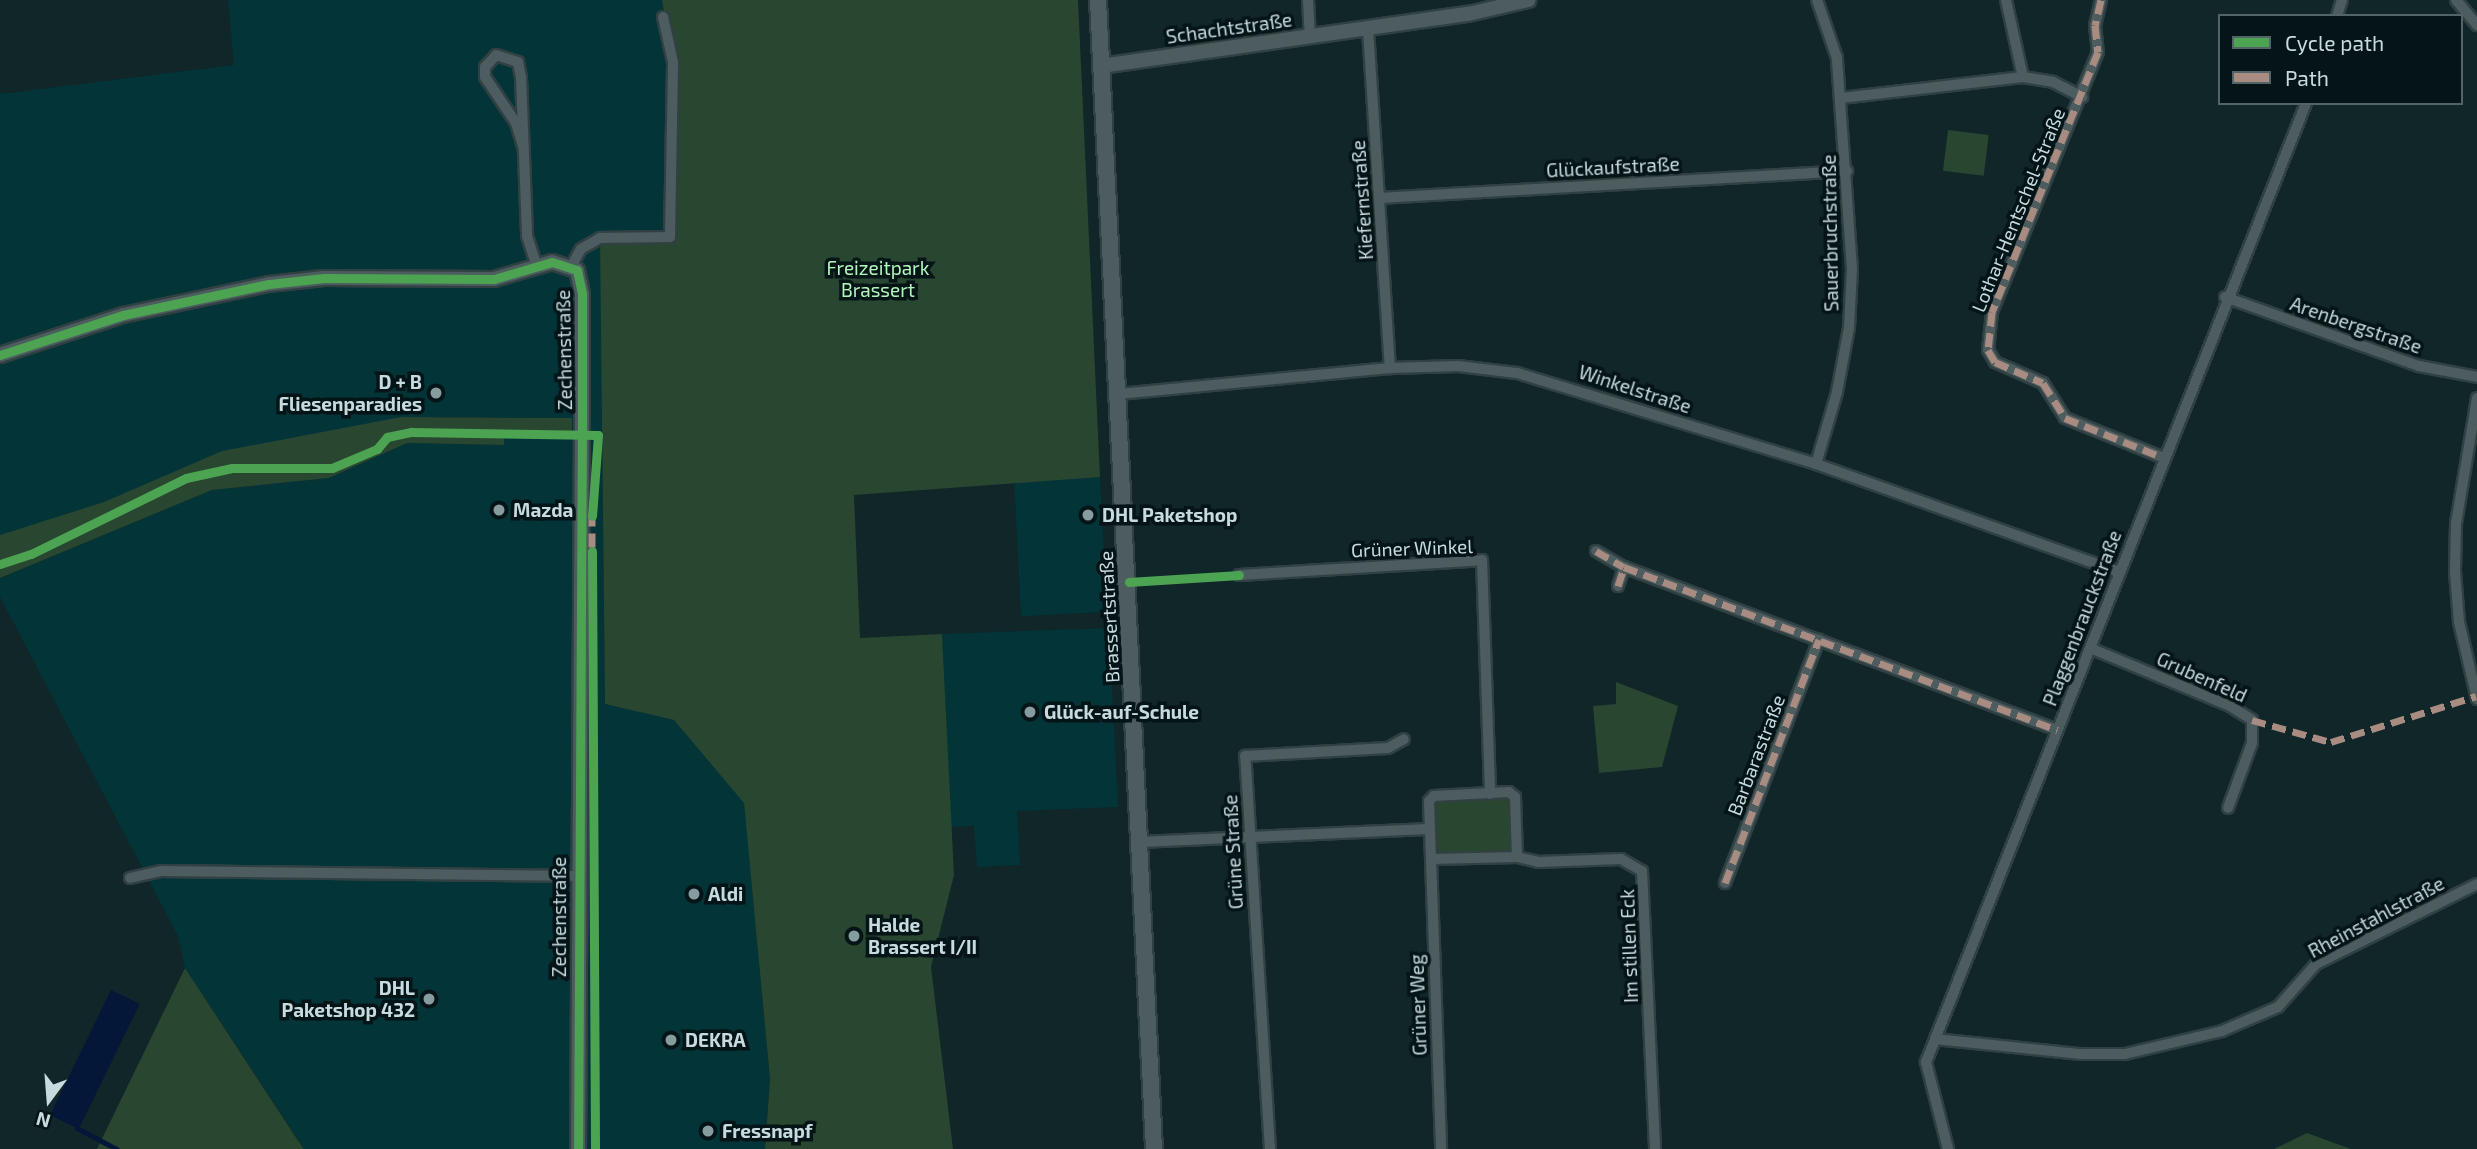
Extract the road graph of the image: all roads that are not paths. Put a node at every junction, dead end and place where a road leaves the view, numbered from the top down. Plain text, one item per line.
1 (1098, 0) edge
2 (1308, 0) edge
3 (1528, 0) edge
4 (1817, 0) edge
5 (2006, 0) edge
6 (2101, 0) edge
7 (2456, 2) edge
8 (663, 18) dead end
9 (2477, 25) edge
10 (1368, 29) junction
11 (1310, 36) junction
12 (1101, 66) junction
13 (2023, 77) junction
14 (2082, 97) junction
15 (1842, 98) junction
16 (2305, 105) edge
17 (523, 146) junction
18 (1847, 171) junction
19 (1380, 198) junction
20 (536, 264) junction
21 (572, 265) junction
22 (2225, 297) junction
23 (0, 355) edge
24 (1390, 369) junction
25 (2477, 377) edge
26 (1119, 394) junction
27 (2477, 398) edge
28 (2162, 457) junction
29 (1816, 464) junction
30 (1596, 551) dead end
31 (1624, 566) junction
32 (2119, 572) junction
33 (1239, 575) dead end
34 (1618, 586) dead end
35 (1819, 639) junction
36 (2090, 648) junction
37 (2477, 699) edge
38 (2057, 730) junction
39 (1404, 739) dead end
40 (1490, 793) junction
41 (2228, 808) dead end
42 (1429, 829) junction
43 (1250, 837) junction
44 (1140, 842) junction
45 (1517, 858) junction
46 (1431, 859) junction
47 (577, 876) junction
48 (130, 878) dead end
49 (1725, 883) dead end
50 (2477, 884) edge
51 (1935, 1039) junction
52 (579, 1149) edge
53 (1154, 1149) edge
54 (1269, 1149) edge
55 (1441, 1149) edge
56 (1655, 1149) edge
57 (1948, 1149) edge

1 - 12 main road, Brassertstraße
2 - 11 street
3 - 10 street, Schachtstraße
4 - 15 street, Sauerbruchstraße
5 - 13 street
6 - 14 street, Lothar-Hentschel-Straße
7 - 9 street
8 - 21 street
10 - 11 street, Schachtstraße
10 - 19 street, Kiefernstraße
11 - 12 street, Schachtstraße
12 - 26 main road, Brassertstraße
13 - 14 street
13 - 15 street
14 - 28 street, Lothar-Hentschel-Straße
15 - 18 street, Sauerbruchstraße
16 - 22 street, Plaggenbrauckstraße
17 - 17 street
17 - 20 street
18 - 19 street, Glückaufstraße
18 - 29 street, Sauerbruchstraße
19 - 24 street, Kiefernstraße
20 - 21 street, Zechenstraße
20 - 23 street, Zechenstraße
21 - 47 street, Zechenstraße
22 - 25 street, Arenbergstraße
22 - 28 street, Plaggenbrauckstraße
24 - 26 street, Winkelstraße
24 - 29 street, Winkelstraße
26 - 44 main road, Brassertstraße
27 - 37 street
28 - 32 street, Plaggenbrauckstraße
29 - 32 street, Winkelstraße
30 - 31 street
31 - 34 street
31 - 35 street
32 - 36 street, Plaggenbrauckstraße
33 - 40 street, Grüner Winkel
35 - 38 street
35 - 49 street, Barbarastraße
36 - 38 street, Plaggenbrauckstraße
36 - 41 street, Grubenfeld
38 - 51 street, Plaggenbrauckstraße
39 - 43 street, Grüne Straße
40 - 42 street, Grüner Weg
40 - 45 street, Grüner Weg
42 - 43 street
42 - 46 street, Grüner Weg
43 - 44 street
43 - 54 street, Grüne Straße
44 - 53 main road, Brassertstraße
45 - 46 street
45 - 56 street, Im stillen Eck
46 - 55 street, Grüner Weg
47 - 48 street, Zechenstraße
47 - 52 street, Zechenstraße
50 - 51 street, Rheinstahlstraße
51 - 57 street, Plaggenbrauckstraße

